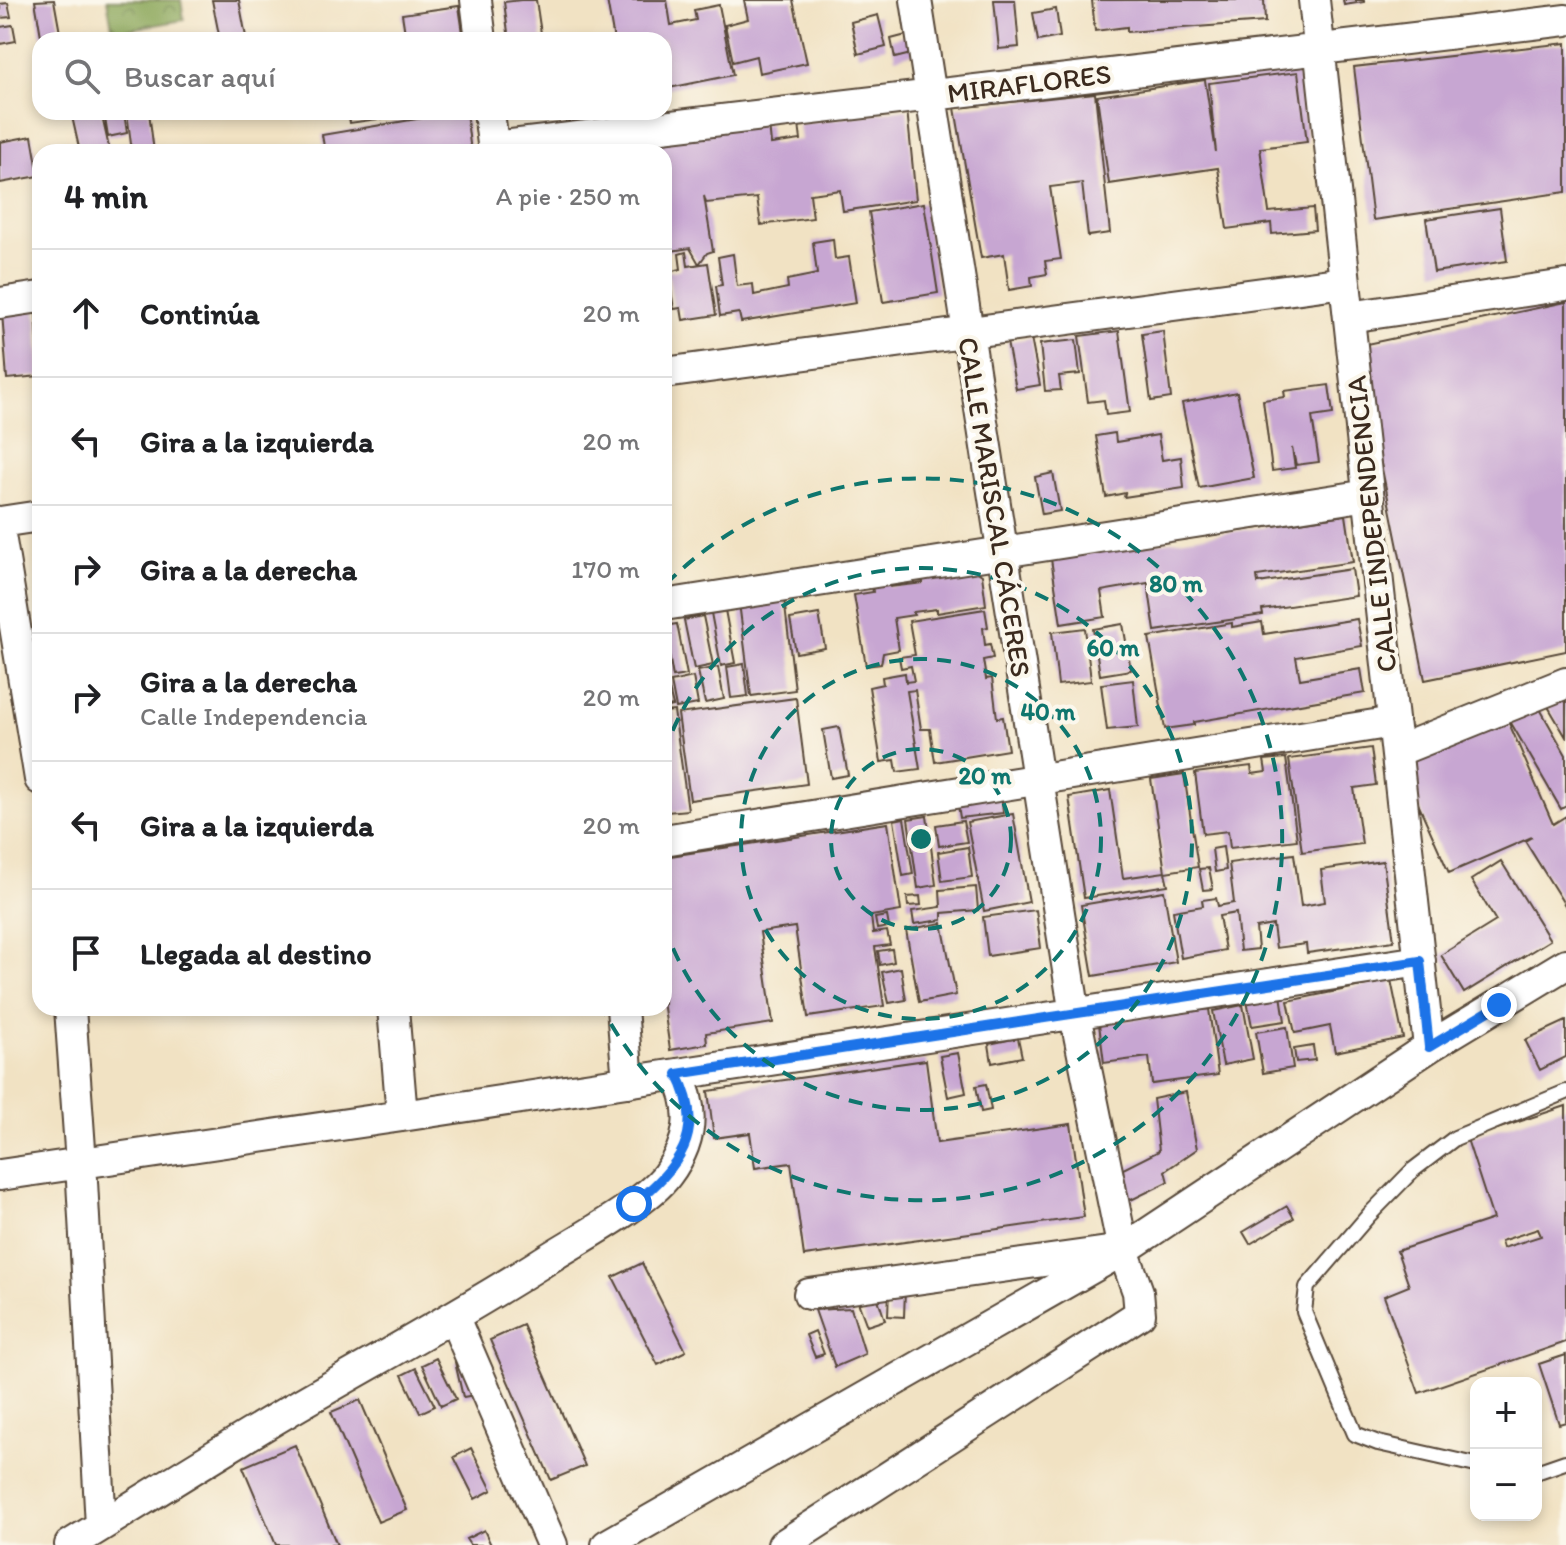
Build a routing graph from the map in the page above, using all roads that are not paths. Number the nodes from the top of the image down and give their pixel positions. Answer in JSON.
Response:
{"nodes":[{"id":1,"x":476,"y":0,"type":"edge"},
{"id":2,"x":916,"y":0,"type":"edge"},
{"id":3,"x":1314,"y":0,"type":"edge"},
{"id":4,"x":1566,"y":20,"type":"edge"},
{"id":5,"x":480,"y":32,"type":"edge"},
{"id":6,"x":1319,"y":49,"type":"junction"},
{"id":7,"x":931,"y":95,"type":"junction"},
{"id":8,"x":490,"y":120,"type":"edge"},
{"id":9,"x":492,"y":144,"type":"edge"},
{"id":10,"x":534,"y":144,"type":"edge"},
{"id":11,"x":1345,"y":282,"type":"junction"},
{"id":12,"x":1566,"y":285,"type":"edge"},
{"id":13,"x":32,"y":298,"type":"edge"},
{"id":14,"x":0,"y":303,"type":"edge"},
{"id":15,"x":1349,"y":317,"type":"junction"},
{"id":16,"x":967,"y":333,"type":"junction"},
{"id":17,"x":672,"y":372,"type":"edge"},
{"id":18,"x":1368,"y":495,"type":"junction"},
{"id":19,"x":32,"y":517,"type":"edge"},
{"id":20,"x":0,"y":522,"type":"edge"},
{"id":21,"x":0,"y":535,"type":"edge"},
{"id":22,"x":1002,"y":552,"type":"junction"},
{"id":23,"x":672,"y":604,"type":"edge"},
{"id":24,"x":1566,"y":683,"type":"edge"},
{"id":25,"x":32,"y":730,"type":"edge"},
{"id":26,"x":1395,"y":736,"type":"junction"},
{"id":27,"x":1038,"y":780,"type":"junction"},
{"id":28,"x":672,"y":839,"type":"edge"},
{"id":29,"x":1420,"y":961,"type":"junction"},
{"id":30,"x":1566,"y":964,"type":"edge"},
{"id":31,"x":1075,"y":1015,"type":"junction"},
{"id":32,"x":71,"y":1016,"type":"edge"},
{"id":33,"x":394,"y":1016,"type":"edge"},
{"id":34,"x":623,"y":1016,"type":"edge"},
{"id":35,"x":1429,"y":1047,"type":"junction"},
{"id":36,"x":677,"y":1074,"type":"junction"},
{"id":37,"x":628,"y":1082,"type":"junction"},
{"id":38,"x":1566,"y":1092,"type":"edge"},
{"id":39,"x":402,"y":1116,"type":"junction"},
{"id":40,"x":81,"y":1163,"type":"junction"},
{"id":41,"x":0,"y":1175,"type":"edge"},
{"id":42,"x":1130,"y":1270,"type":"junction"},
{"id":43,"x":809,"y":1294,"type":"dead end"},
{"id":44,"x":454,"y":1318,"type":"junction"},
{"id":45,"x":1565,"y":1462,"type":"edge"},
{"id":46,"x":1470,"y":1464,"type":"edge"},
{"id":47,"x":1542,"y":1470,"type":"edge"},
{"id":48,"x":101,"y":1526,"type":"junction"},
{"id":49,"x":70,"y":1545,"type":"edge"},
{"id":50,"x":552,"y":1545,"type":"edge"},
{"id":51,"x":607,"y":1545,"type":"edge"},
{"id":52,"x":783,"y":1545,"type":"edge"}],
"edges":[{"from":1,"to":5,"type":"street"},
{"from":2,"to":7,"type":"street","name":"CALLE MARISCAL CÁCERES"},
{"from":3,"to":6,"type":"street","name":"CALLE INDEPENDENCIA"},
{"from":4,"to":6,"type":"street","name":"MIRAFLORES"},
{"from":6,"to":7,"type":"street","name":"MIRAFLORES"},
{"from":6,"to":11,"type":"street","name":"CALLE INDEPENDENCIA"},
{"from":7,"to":10,"type":"street","name":"MIRAFLORES"},
{"from":7,"to":16,"type":"street","name":"CALLE MARISCAL CÁCERES"},
{"from":8,"to":9,"type":"street"},
{"from":11,"to":15,"type":"street","name":"CALLE INDEPENDENCIA"},
{"from":11,"to":16,"type":"street"},
{"from":12,"to":15,"type":"street"},
{"from":13,"to":14,"type":"street"},
{"from":15,"to":18,"type":"street","name":"CALLE INDEPENDENCIA"},
{"from":16,"to":17,"type":"street"},
{"from":16,"to":22,"type":"street","name":"CALLE MARISCAL CÁCERES"},
{"from":18,"to":22,"type":"street"},
{"from":18,"to":26,"type":"street","name":"CALLE INDEPENDENCIA"},
{"from":19,"to":20,"type":"street"},
{"from":21,"to":25,"type":"street"},
{"from":22,"to":23,"type":"street"},
{"from":22,"to":27,"type":"street","name":"CALLE MARISCAL CÁCERES"},
{"from":24,"to":26,"type":"street"},
{"from":26,"to":27,"type":"street"},
{"from":26,"to":29,"type":"street","name":"CALLE INDEPENDENCIA"},
{"from":27,"to":28,"type":"street"},
{"from":27,"to":31,"type":"street","name":"CALLE MARISCAL CÁCERES"},
{"from":29,"to":31,"type":"street"},
{"from":29,"to":35,"type":"street","name":"CALLE INDEPENDENCIA"},
{"from":30,"to":35,"type":"street"},
{"from":31,"to":36,"type":"street"},
{"from":31,"to":42,"type":"street","name":"CALLE MARISCAL CÁCERES"},
{"from":32,"to":40,"type":"street"},
{"from":33,"to":39,"type":"street"},
{"from":34,"to":37,"type":"street"},
{"from":35,"to":42,"type":"street"},
{"from":36,"to":37,"type":"street"},
{"from":36,"to":44,"type":"street"},
{"from":37,"to":39,"type":"street"},
{"from":38,"to":46,"type":"lane"},
{"from":39,"to":40,"type":"street"},
{"from":40,"to":41,"type":"street"},
{"from":40,"to":48,"type":"street"},
{"from":42,"to":43,"type":"street"},
{"from":42,"to":51,"type":"street"},
{"from":42,"to":52,"type":"street"},
{"from":44,"to":48,"type":"street"},
{"from":44,"to":50,"type":"street"},
{"from":45,"to":47,"type":"lane"},
{"from":48,"to":49,"type":"street"}]}
